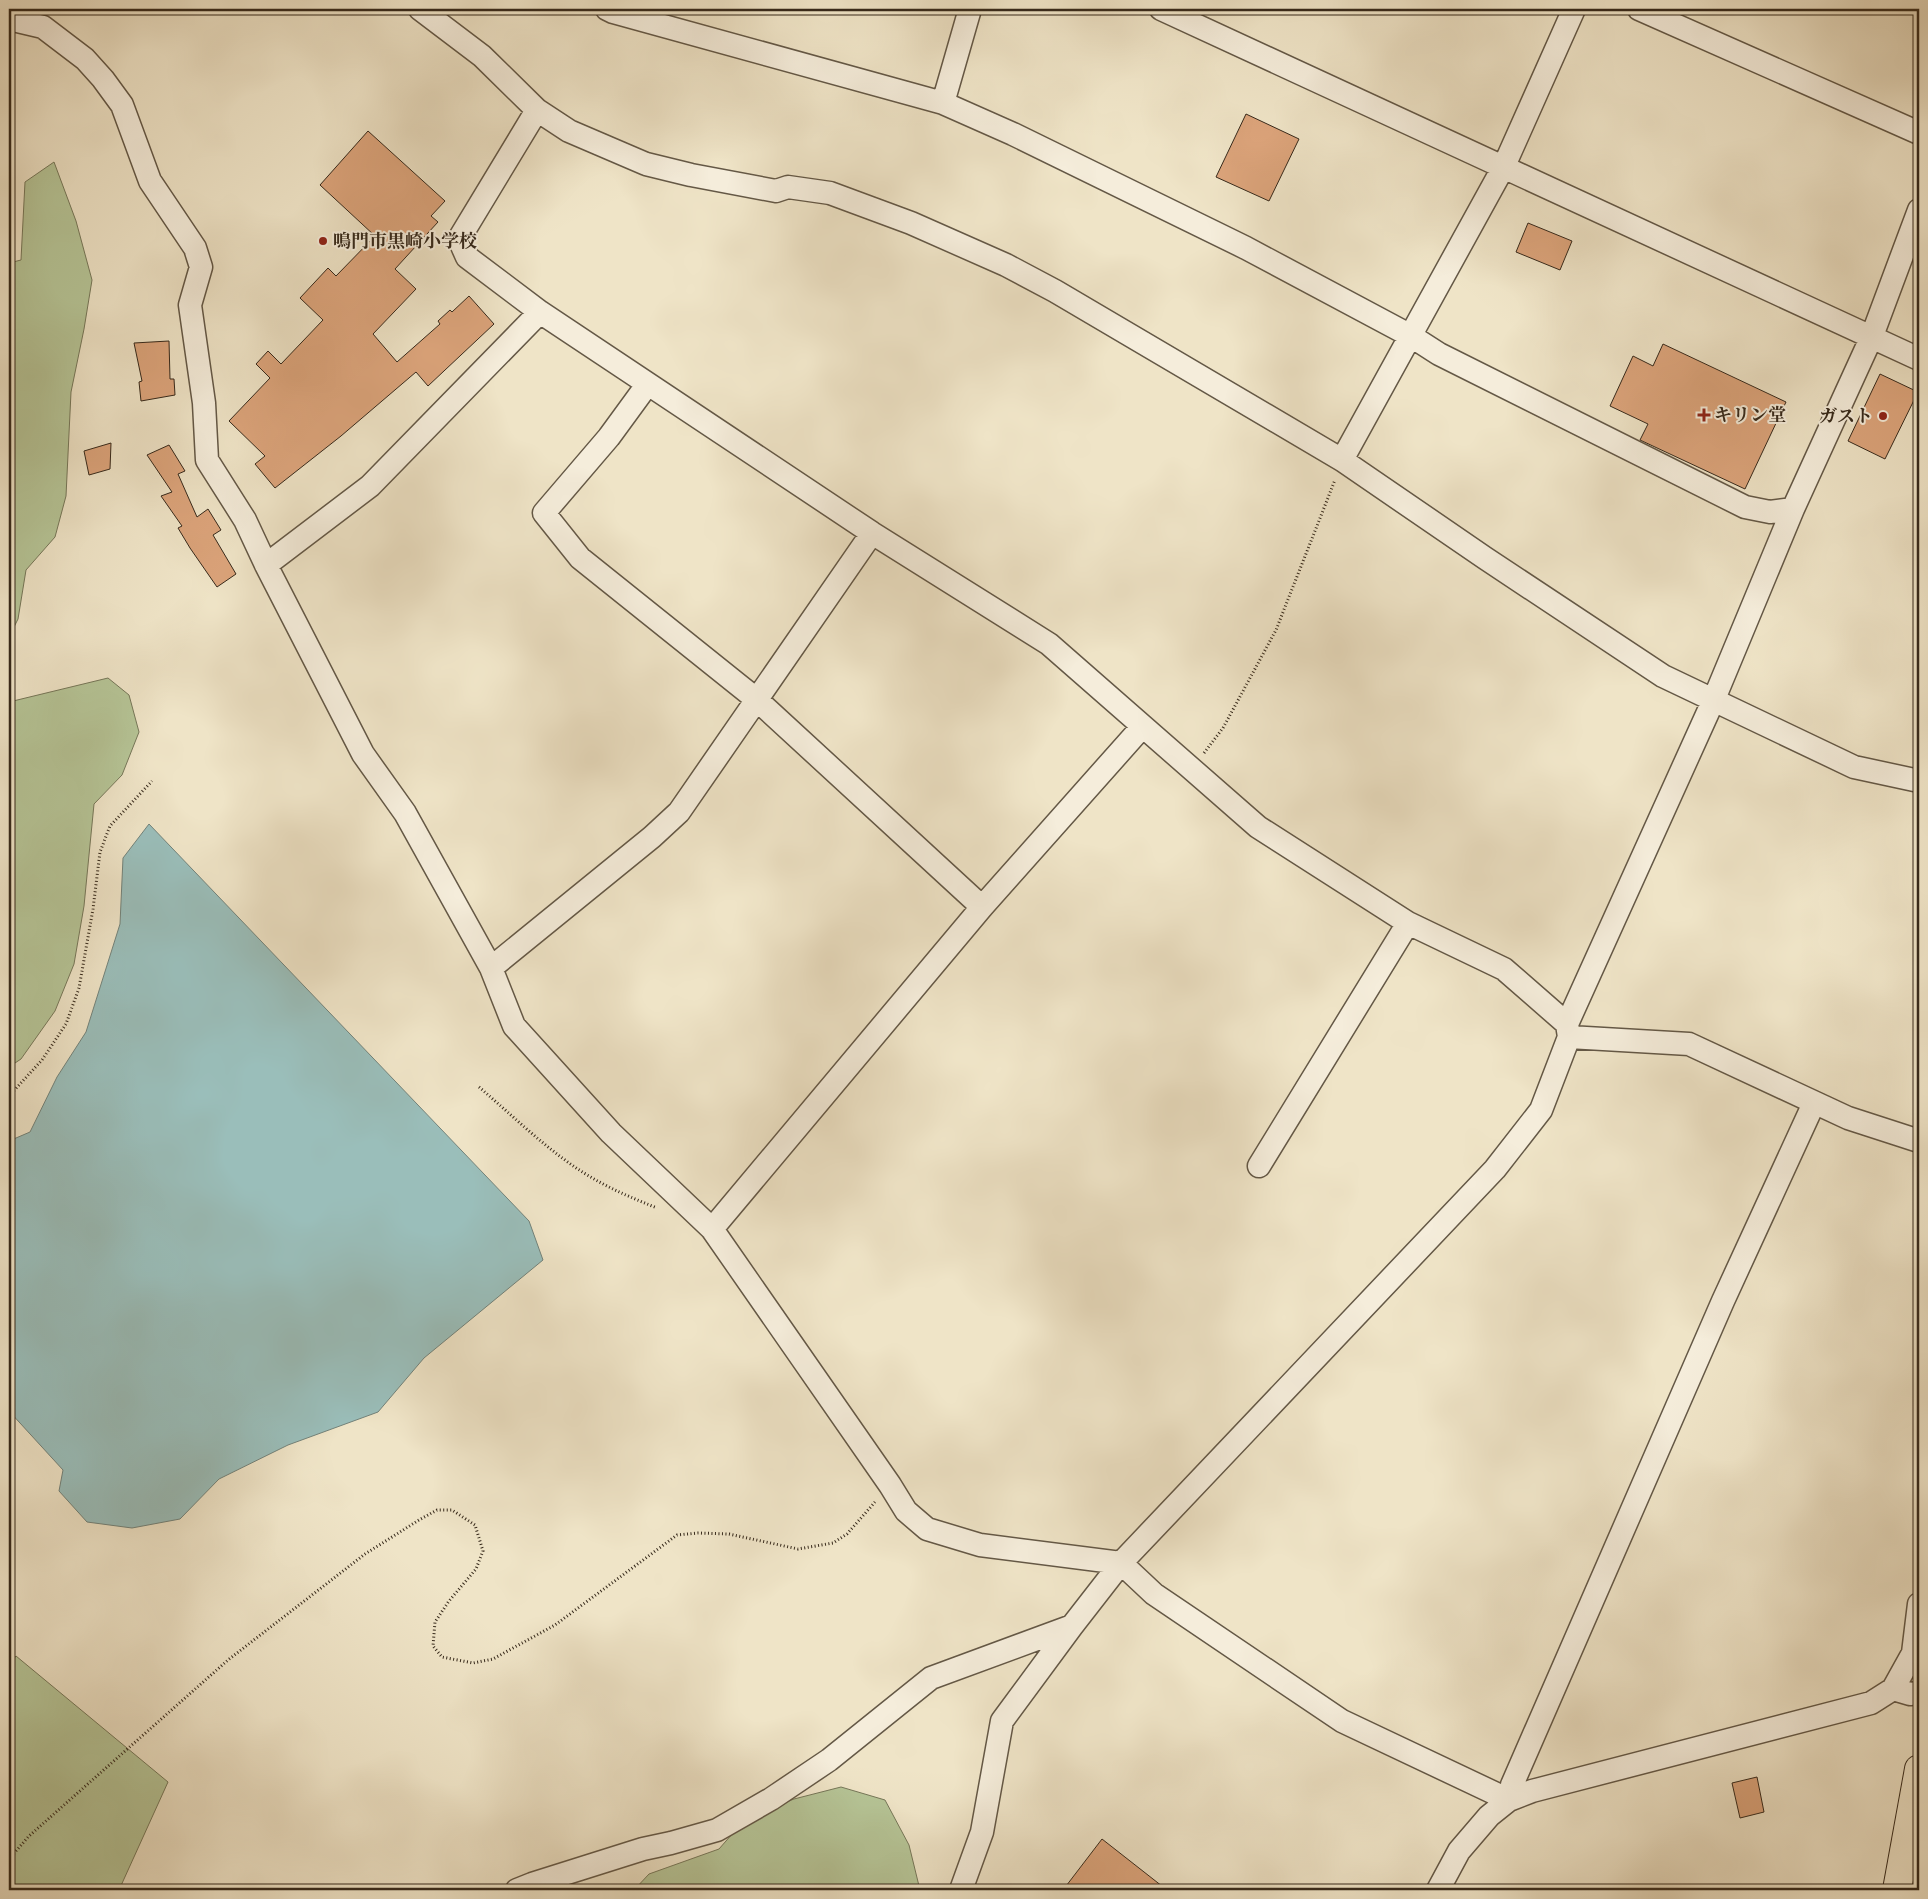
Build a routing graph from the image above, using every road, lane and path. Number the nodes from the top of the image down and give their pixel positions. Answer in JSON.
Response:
{"nodes":[{"id":1,"x":420,"y":9,"type":"edge"},
{"id":2,"x":607,"y":9,"type":"edge"},
{"id":3,"x":970,"y":9,"type":"edge"},
{"id":4,"x":1161,"y":9,"type":"edge"},
{"id":5,"x":1574,"y":9,"type":"edge"},
{"id":6,"x":1639,"y":9,"type":"edge"},
{"id":7,"x":9,"y":18,"type":"edge"},
{"id":8,"x":943,"y":103,"type":"junction"},
{"id":9,"x":537,"y":110,"type":"junction"},
{"id":10,"x":1919,"y":133,"type":"edge"},
{"id":11,"x":1504,"y":166,"type":"junction"},
{"id":12,"x":1919,"y":210,"type":"edge"},
{"id":13,"x":540,"y":312,"type":"junction"},
{"id":14,"x":1411,"y":336,"type":"junction"},
{"id":15,"x":1872,"y":336,"type":"junction"},
{"id":16,"x":1919,"y":359,"type":"edge"},
{"id":17,"x":647,"y":385,"type":"junction"},
{"id":18,"x":1342,"y":460,"type":"junction"},
{"id":19,"x":1793,"y":509,"type":"junction"},
{"id":20,"x":872,"y":533,"type":"junction"},
{"id":21,"x":266,"y":565,"type":"junction"},
{"id":22,"x":756,"y":699,"type":"junction"},
{"id":23,"x":1714,"y":700,"type":"junction"},
{"id":24,"x":1142,"y":727,"type":"junction"},
{"id":25,"x":1192,"y":770,"type":"junction"},
{"id":26,"x":152,"y":781,"type":"dead end"},
{"id":27,"x":1919,"y":781,"type":"edge"},
{"id":28,"x":982,"y":907,"type":"junction"},
{"id":29,"x":1408,"y":923,"type":"junction"},
{"id":30,"x":491,"y":968,"type":"junction"},
{"id":31,"x":1568,"y":1031,"type":"junction"},
{"id":32,"x":479,"y":1087,"type":"dead end"},
{"id":33,"x":9,"y":1096,"type":"edge"},
{"id":34,"x":1814,"y":1103,"type":"junction"},
{"id":35,"x":1919,"y":1141,"type":"edge"},
{"id":36,"x":1259,"y":1166,"type":"dead end"},
{"id":37,"x":660,"y":1209,"type":"dead end"},
{"id":38,"x":712,"y":1229,"type":"junction"},
{"id":39,"x":890,"y":1485,"type":"junction"},
{"id":40,"x":1122,"y":1563,"type":"junction"},
{"id":41,"x":1919,"y":1604,"type":"edge"},
{"id":42,"x":1072,"y":1626,"type":"junction"},
{"id":43,"x":1893,"y":1689,"type":"junction"},
{"id":44,"x":1919,"y":1693,"type":"edge"},
{"id":45,"x":1919,"y":1769,"type":"edge"},
{"id":46,"x":1509,"y":1800,"type":"junction"},
{"id":47,"x":9,"y":1859,"type":"edge"},
{"id":48,"x":517,"y":1890,"type":"edge"},
{"id":49,"x":961,"y":1890,"type":"edge"},
{"id":50,"x":1438,"y":1890,"type":"edge"},
{"id":51,"x":1898,"y":1890,"type":"edge"}],
"edges":[{"from":1,"to":9,"type":"street"},
{"from":2,"to":8,"type":"street"},
{"from":3,"to":8,"type":"street"},
{"from":4,"to":11,"type":"street"},
{"from":5,"to":11,"type":"street"},
{"from":6,"to":10,"type":"street"},
{"from":7,"to":21,"type":"street"},
{"from":8,"to":14,"type":"street"},
{"from":9,"to":13,"type":"street"},
{"from":9,"to":18,"type":"street"},
{"from":11,"to":14,"type":"street"},
{"from":11,"to":15,"type":"street"},
{"from":12,"to":15,"type":"street"},
{"from":13,"to":17,"type":"street"},
{"from":13,"to":21,"type":"street"},
{"from":14,"to":18,"type":"street"},
{"from":14,"to":19,"type":"street"},
{"from":15,"to":16,"type":"street"},
{"from":15,"to":19,"type":"street"},
{"from":17,"to":20,"type":"street"},
{"from":17,"to":22,"type":"street"},
{"from":18,"to":23,"type":"street"},
{"from":18,"to":25,"type":"path"},
{"from":19,"to":23,"type":"street"},
{"from":20,"to":22,"type":"street"},
{"from":20,"to":24,"type":"street"},
{"from":21,"to":30,"type":"street"},
{"from":22,"to":28,"type":"street"},
{"from":22,"to":30,"type":"street"},
{"from":23,"to":27,"type":"street"},
{"from":23,"to":31,"type":"street"},
{"from":24,"to":25,"type":"street"},
{"from":24,"to":28,"type":"street"},
{"from":25,"to":29,"type":"street"},
{"from":26,"to":33,"type":"path"},
{"from":28,"to":38,"type":"street"},
{"from":29,"to":31,"type":"street"},
{"from":29,"to":36,"type":"street"},
{"from":30,"to":38,"type":"street"},
{"from":31,"to":34,"type":"street"},
{"from":31,"to":40,"type":"street"},
{"from":32,"to":37,"type":"path"},
{"from":34,"to":35,"type":"street"},
{"from":34,"to":46,"type":"street"},
{"from":38,"to":39,"type":"street"},
{"from":39,"to":40,"type":"street"},
{"from":39,"to":47,"type":"path"},
{"from":40,"to":42,"type":"street"},
{"from":40,"to":46,"type":"street"},
{"from":41,"to":43,"type":"street"},
{"from":42,"to":48,"type":"street"},
{"from":42,"to":49,"type":"street"},
{"from":43,"to":44,"type":"street"},
{"from":43,"to":46,"type":"street"},
{"from":45,"to":51,"type":"highway"},
{"from":46,"to":50,"type":"street"}]}
